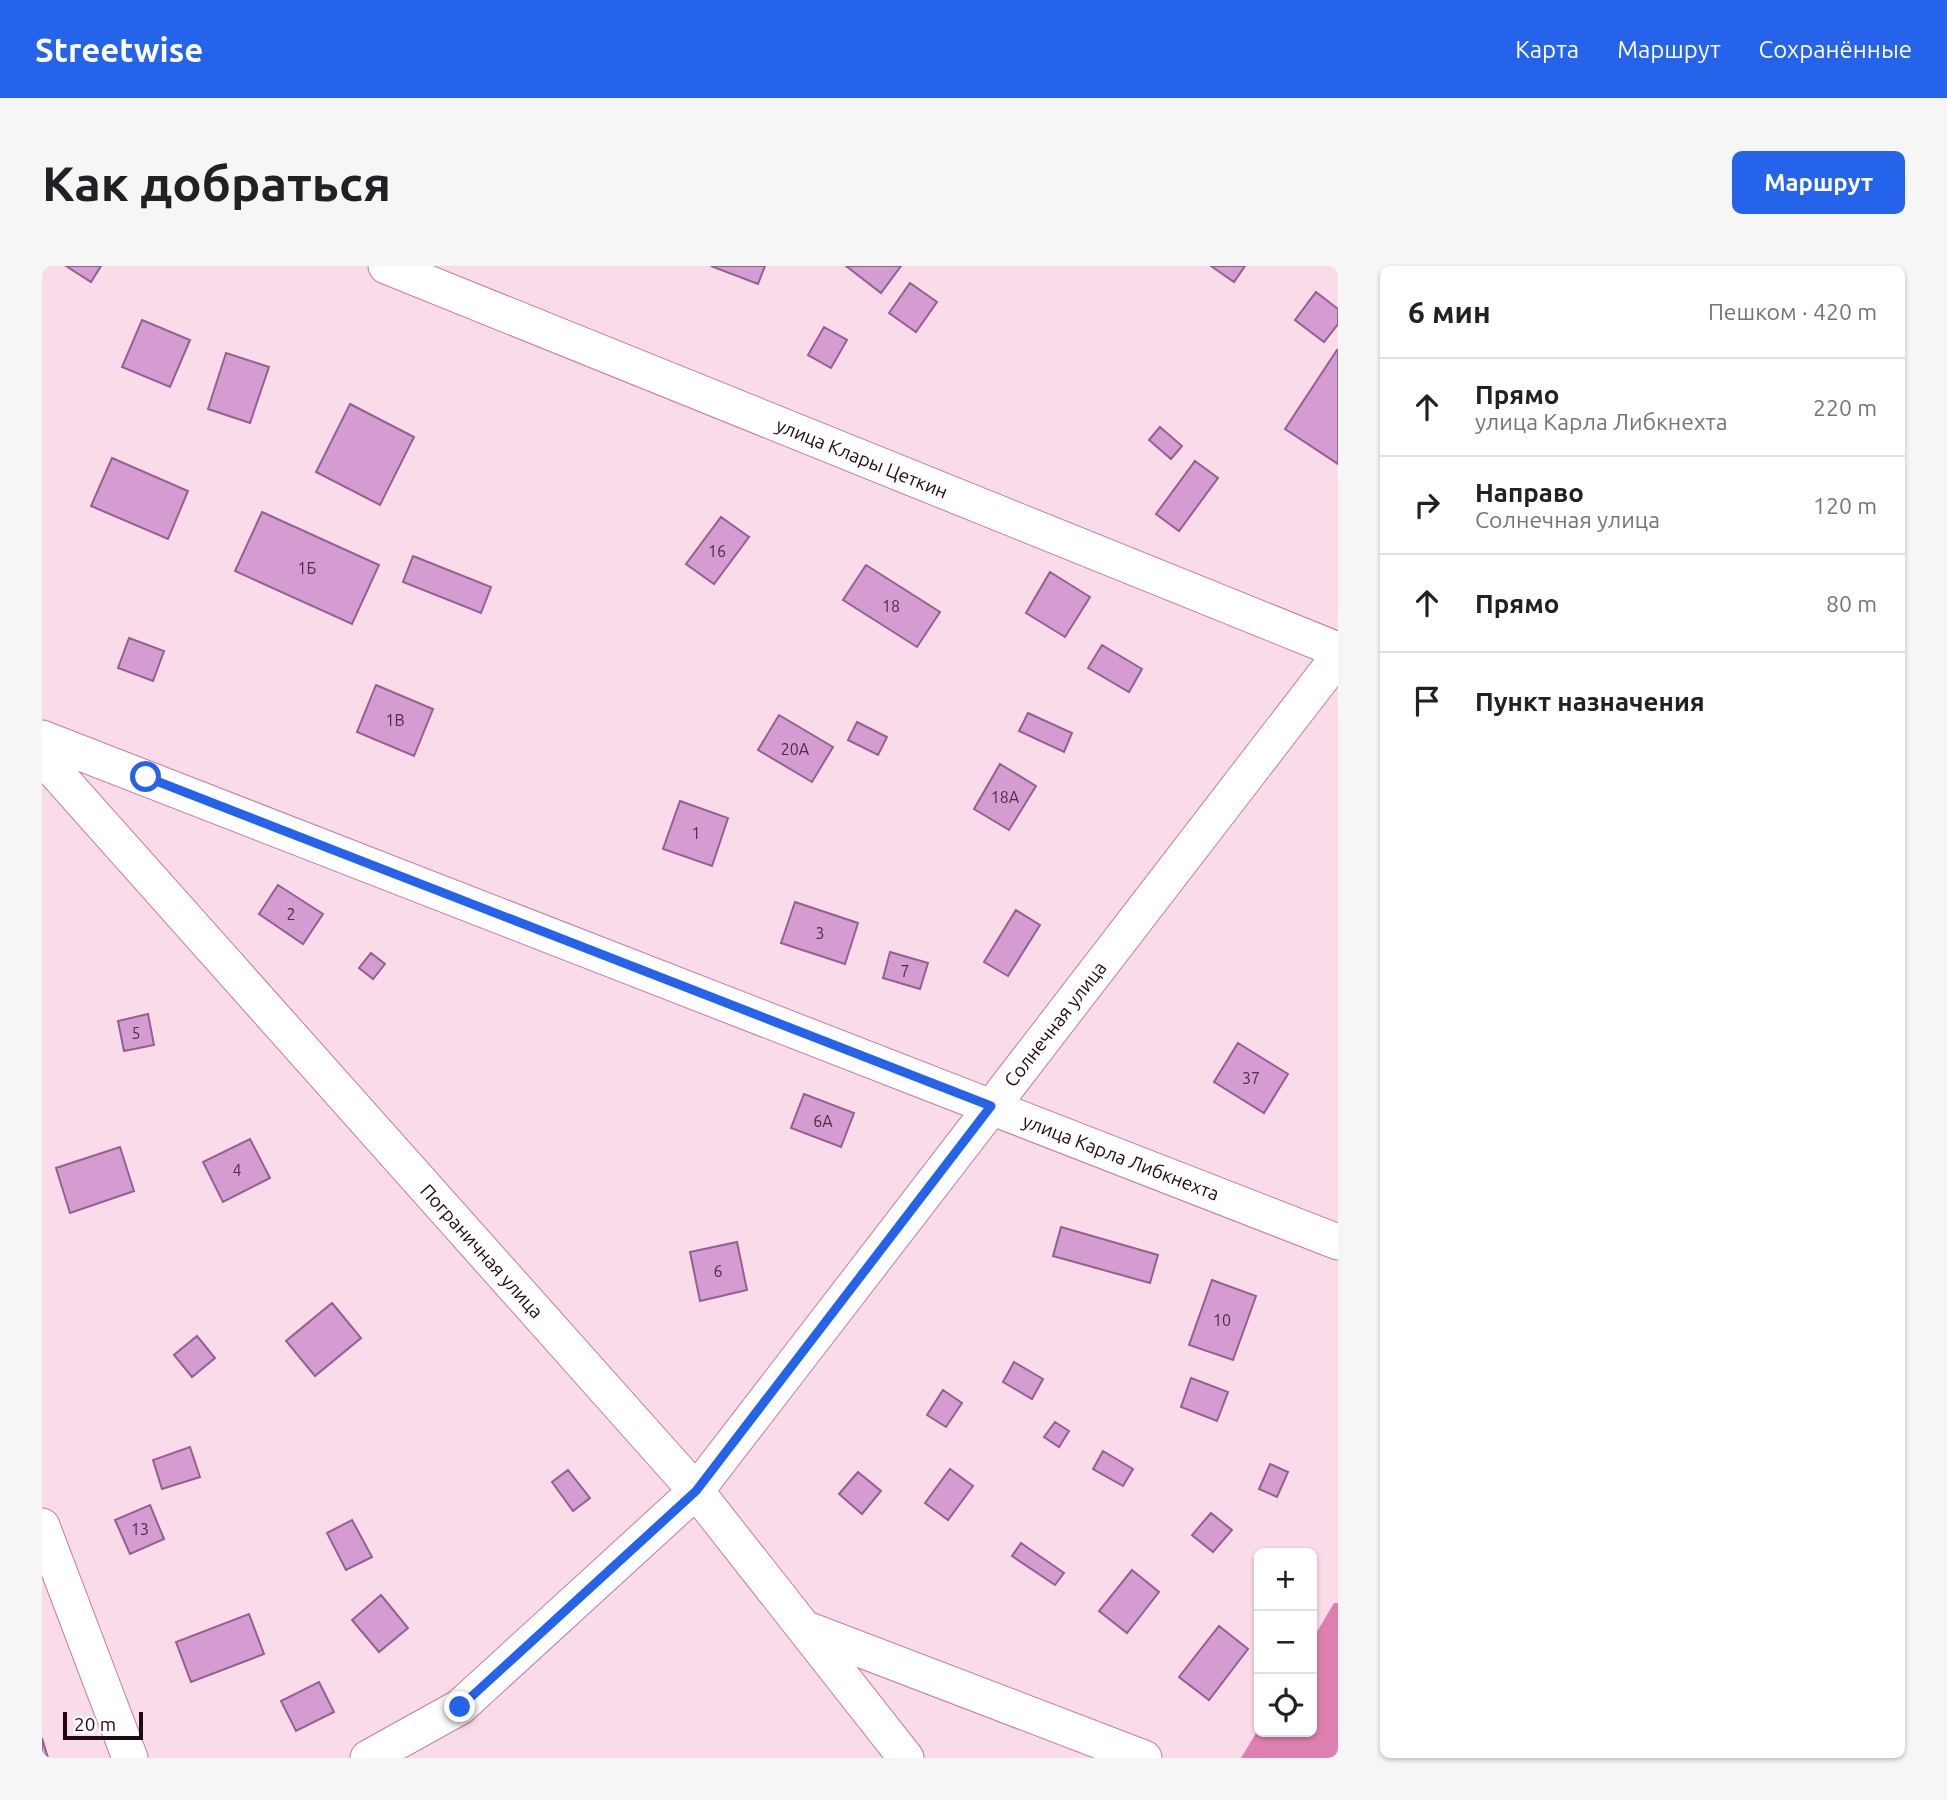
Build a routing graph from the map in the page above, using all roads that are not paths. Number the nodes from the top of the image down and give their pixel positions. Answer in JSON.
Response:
{"nodes":[{"id":1,"x":386,"y":266,"type":"edge"},
{"id":2,"x":1338,"y":650,"type":"edge"},
{"id":3,"x":1338,"y":657,"type":"edge"},
{"id":4,"x":42,"y":738,"type":"edge"},
{"id":5,"x":42,"y":757,"type":"edge"},
{"id":6,"x":991,"y":1106,"type":"junction"},
{"id":7,"x":1338,"y":1242,"type":"edge"},
{"id":8,"x":696,"y":1491,"type":"junction"},
{"id":9,"x":42,"y":1526,"type":"edge"},
{"id":10,"x":804,"y":1628,"type":"junction"},
{"id":11,"x":130,"y":1758,"type":"edge"},
{"id":12,"x":368,"y":1758,"type":"edge"},
{"id":13,"x":905,"y":1758,"type":"edge"},
{"id":14,"x":1143,"y":1758,"type":"edge"}],
"edges":[{"from":1,"to":2,"type":"street","name":"улица Клары Цеткин"},
{"from":3,"to":6,"type":"street","name":"Солнечная улица"},
{"from":4,"to":6,"type":"street","name":"улица Карла Либкнехта"},
{"from":5,"to":8,"type":"street","name":"Пограничная улица"},
{"from":6,"to":7,"type":"street","name":"улица Карла Либкнехта"},
{"from":6,"to":8,"type":"street","name":"Солнечная улица"},
{"from":8,"to":10,"type":"street","name":"Пограничная улица"},
{"from":8,"to":12,"type":"street","name":"Солнечная улица"},
{"from":9,"to":11,"type":"street"},
{"from":10,"to":13,"type":"street","name":"Пограничная улица"},
{"from":10,"to":14,"type":"street"}]}
